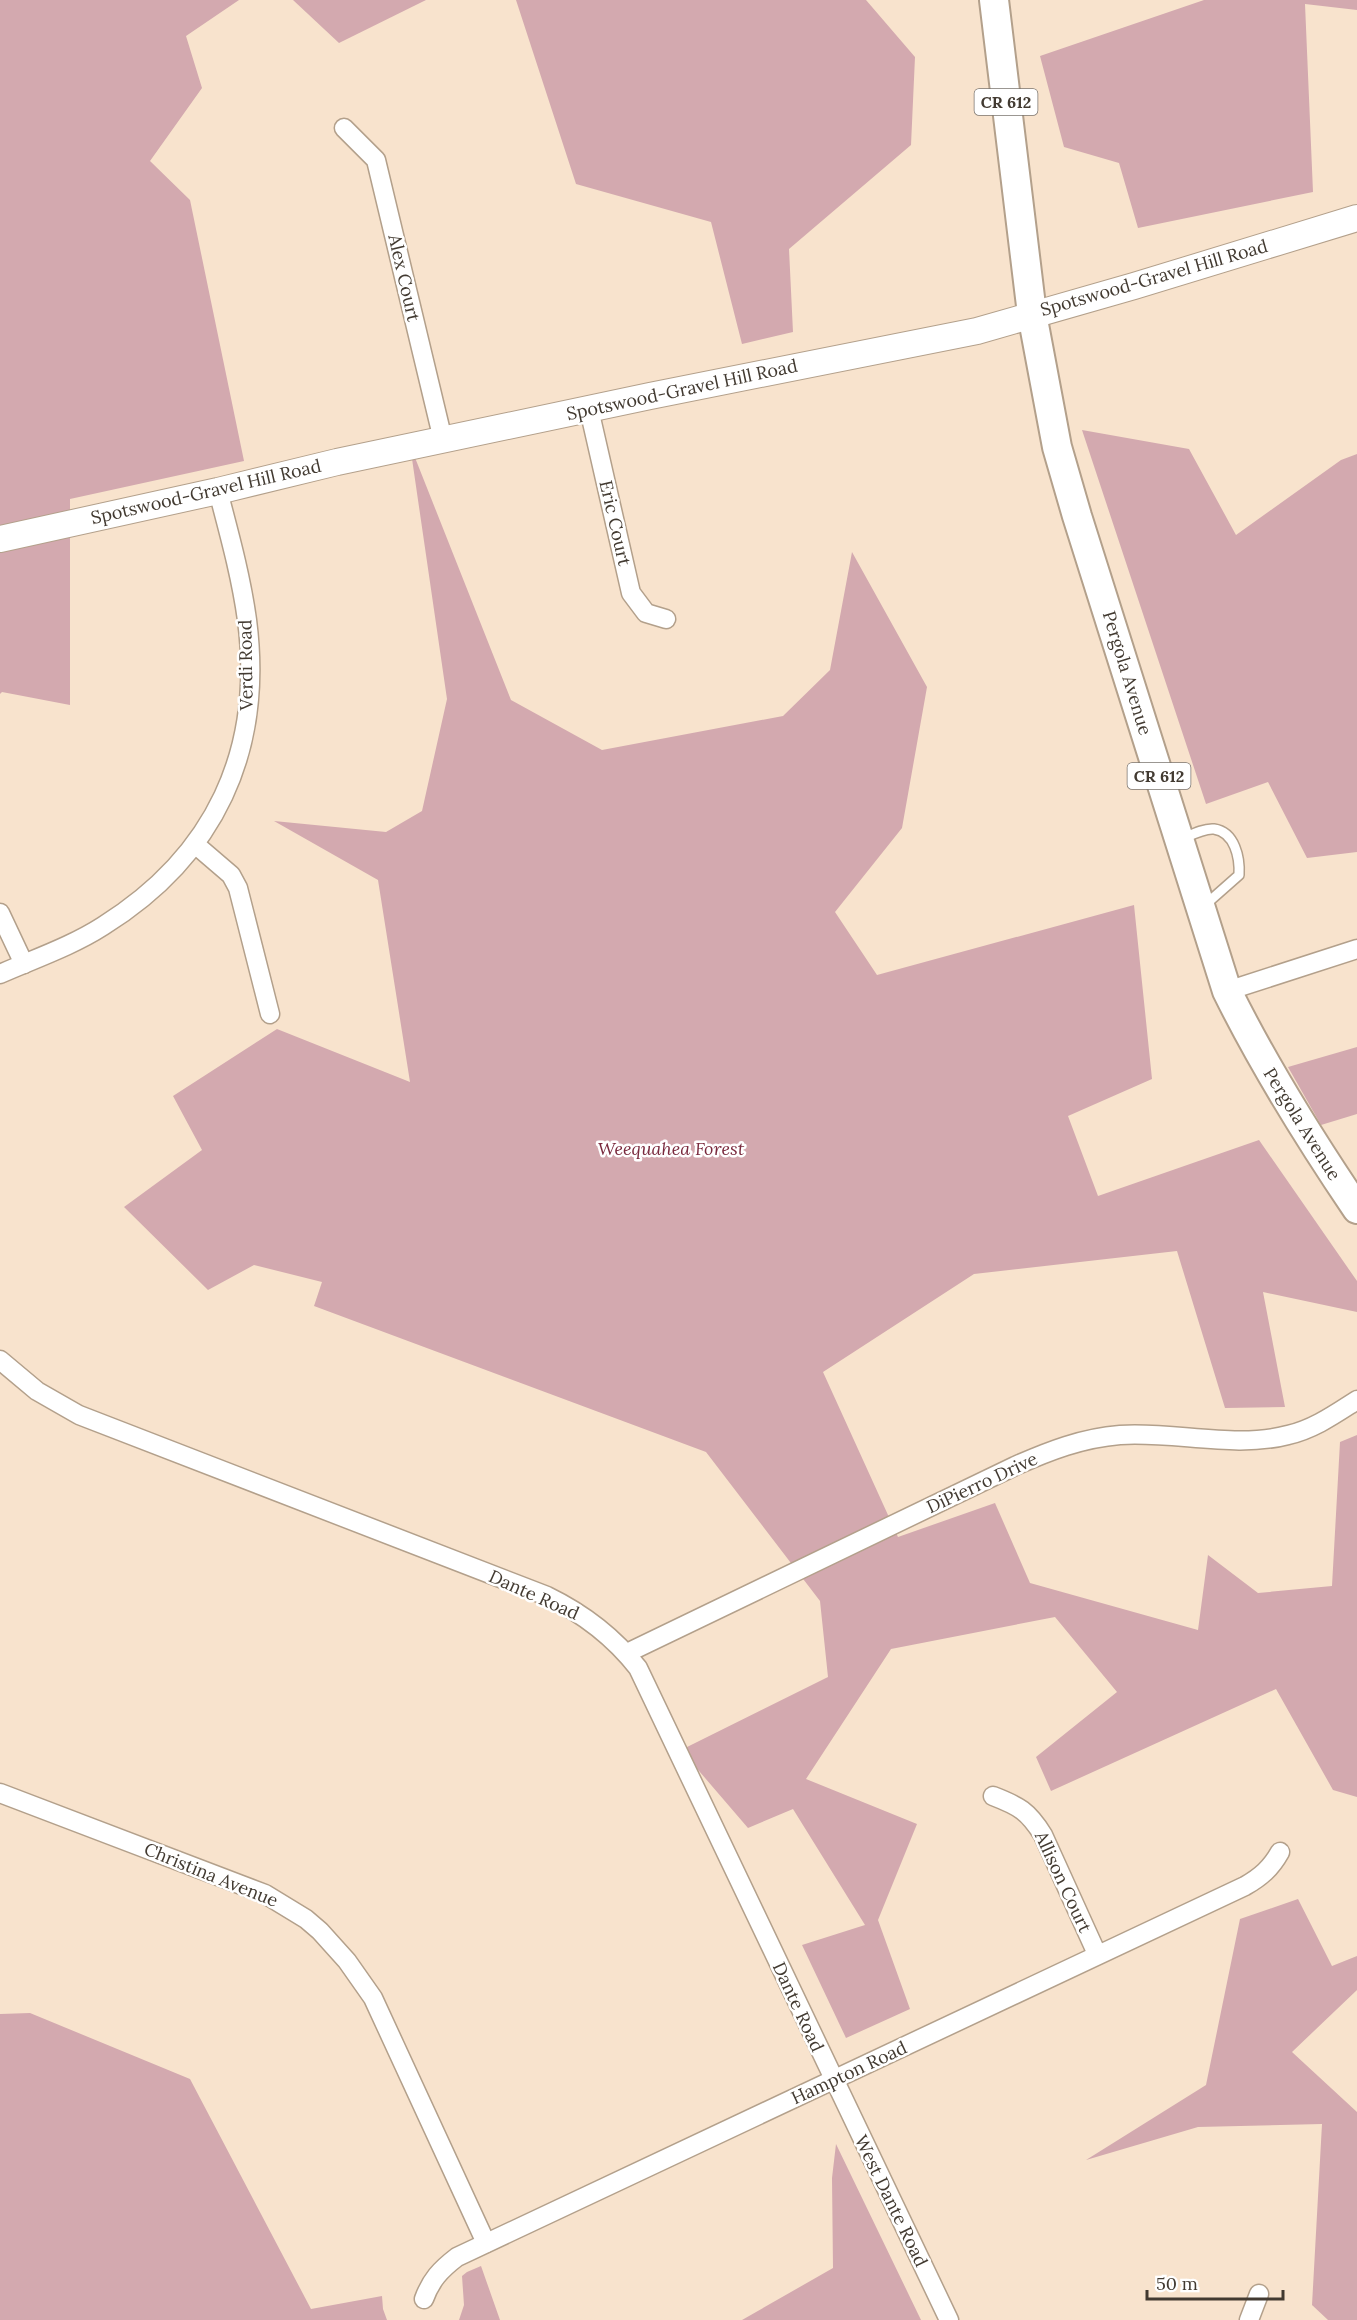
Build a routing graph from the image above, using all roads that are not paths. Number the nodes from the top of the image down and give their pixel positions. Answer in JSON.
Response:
{"nodes":[{"id":1,"x":994,"y":0,"type":"edge"},
{"id":2,"x":344,"y":128,"type":"dead end"},
{"id":3,"x":1357,"y":218,"type":"edge"},
{"id":4,"x":1032,"y":314,"type":"junction"},
{"id":5,"x":589,"y":409,"type":"junction"},
{"id":6,"x":443,"y":440,"type":"junction"},
{"id":7,"x":218,"y":491,"type":"junction"},
{"id":8,"x":0,"y":539,"type":"edge"},
{"id":9,"x":666,"y":619,"type":"dead end"},
{"id":10,"x":1179,"y":841,"type":"junction"},
{"id":11,"x":196,"y":845,"type":"junction"},
{"id":12,"x":1201,"y":908,"type":"junction"},
{"id":13,"x":0,"y":913,"type":"edge"},
{"id":14,"x":1357,"y":949,"type":"edge"},
{"id":15,"x":24,"y":964,"type":"junction"},
{"id":16,"x":0,"y":974,"type":"edge"},
{"id":17,"x":1227,"y":991,"type":"junction"},
{"id":18,"x":270,"y":1014,"type":"dead end"},
{"id":19,"x":1357,"y":1209,"type":"edge"},
{"id":20,"x":0,"y":1360,"type":"edge"},
{"id":21,"x":1357,"y":1400,"type":"edge"},
{"id":22,"x":627,"y":1653,"type":"junction"},
{"id":23,"x":0,"y":1793,"type":"edge"},
{"id":24,"x":993,"y":1796,"type":"dead end"},
{"id":25,"x":1280,"y":1852,"type":"dead end"},
{"id":26,"x":1096,"y":1954,"type":"junction"},
{"id":27,"x":834,"y":2081,"type":"junction"},
{"id":28,"x":486,"y":2243,"type":"junction"},
{"id":29,"x":1259,"y":2294,"type":"dead end"},
{"id":30,"x":424,"y":2299,"type":"dead end"},
{"id":31,"x":949,"y":2320,"type":"edge"},
{"id":32,"x":1249,"y":2320,"type":"edge"}],
"edges":[{"from":1,"to":4,"type":"main road","number":"CR 612"},
{"from":2,"to":6,"type":"street","name":"Alex Court"},
{"from":3,"to":4,"type":"street","name":"Spotswood-Gravel Hill Road"},
{"from":4,"to":5,"type":"street","name":"Spotswood-Gravel Hill Road"},
{"from":4,"to":10,"type":"main road","name":"Pergola Avenue","number":"CR 612"},
{"from":5,"to":6,"type":"street","name":"Spotswood-Gravel Hill Road"},
{"from":5,"to":9,"type":"street","name":"Eric Court"},
{"from":6,"to":7,"type":"street","name":"Spotswood-Gravel Hill Road"},
{"from":7,"to":8,"type":"street","name":"Spotswood-Gravel Hill Road"},
{"from":7,"to":11,"type":"street","name":"Verdi Road"},
{"from":10,"to":12,"type":"main road","name":"Pergola Avenue","number":"CR 612"},
{"from":10,"to":12,"type":"lane"},
{"from":11,"to":15,"type":"street","name":"Verdi Road"},
{"from":11,"to":18,"type":"street"},
{"from":12,"to":17,"type":"main road","name":"Pergola Avenue","number":"CR 612"},
{"from":13,"to":15,"type":"street"},
{"from":14,"to":17,"type":"street"},
{"from":15,"to":16,"type":"street","name":"Verdi Road"},
{"from":17,"to":19,"type":"main road","name":"Pergola Avenue","number":"CR 612"},
{"from":20,"to":22,"type":"street","name":"Dante Road"},
{"from":21,"to":22,"type":"street","name":"DiPierro Drive"},
{"from":22,"to":27,"type":"street","name":"Dante Road"},
{"from":23,"to":28,"type":"street","name":"Christina Avenue"},
{"from":24,"to":26,"type":"street","name":"Allison Court"},
{"from":25,"to":26,"type":"street","name":"Hampton Road"},
{"from":26,"to":27,"type":"street","name":"Hampton Road"},
{"from":27,"to":28,"type":"street","name":"Hampton Road"},
{"from":27,"to":31,"type":"street","name":"West Dante Road"},
{"from":28,"to":30,"type":"street","name":"Hampton Road"},
{"from":29,"to":32,"type":"street"}]}
